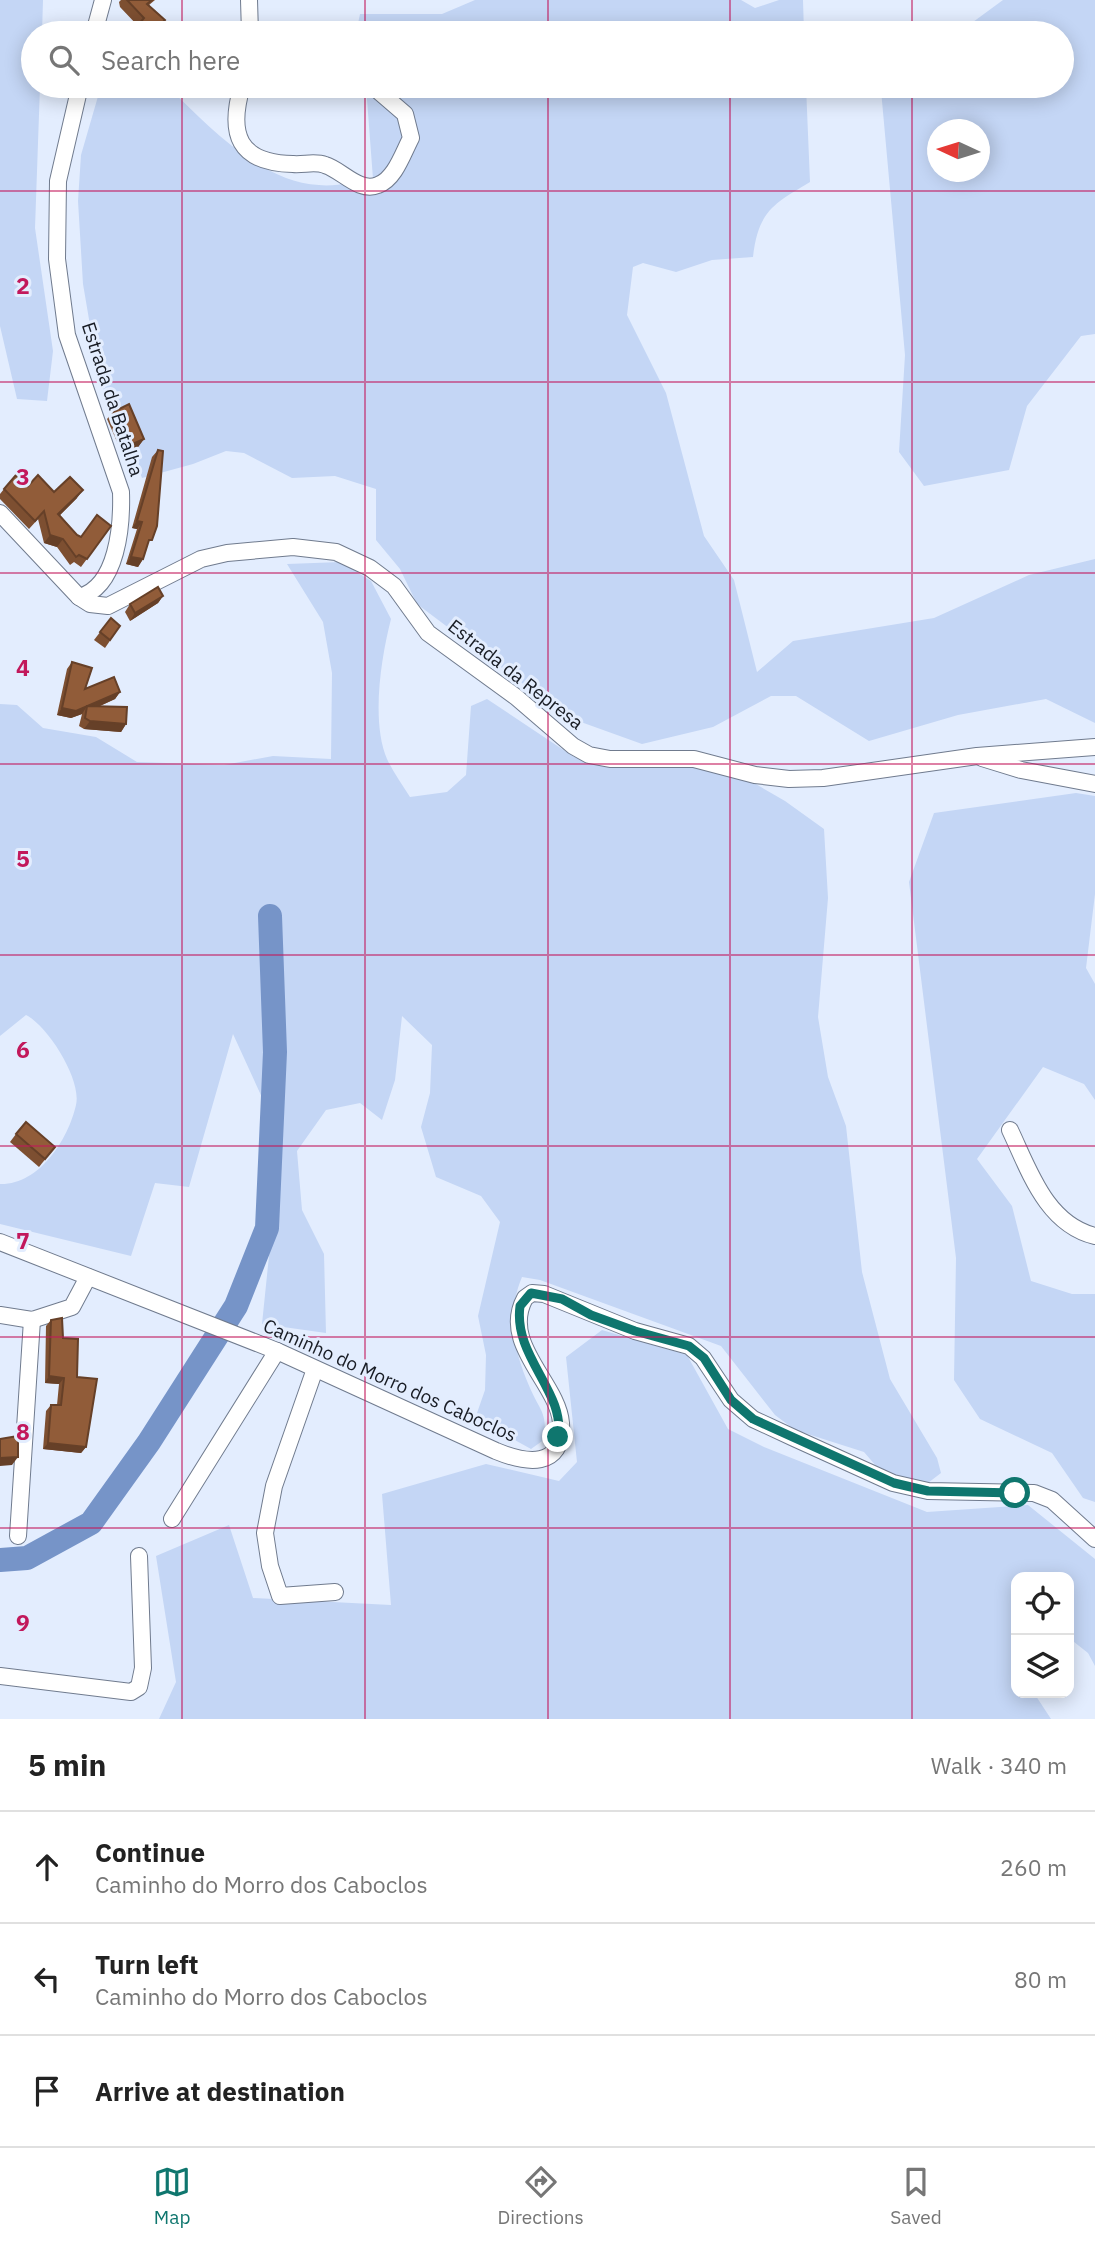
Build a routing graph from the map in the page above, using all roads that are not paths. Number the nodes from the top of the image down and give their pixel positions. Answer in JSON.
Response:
{"nodes":[{"id":1,"x":103,"y":0,"type":"edge"},
{"id":2,"x":250,"y":0,"type":"edge"},
{"id":3,"x":97,"y":21,"type":"edge"},
{"id":4,"x":250,"y":21,"type":"edge"},
{"id":5,"x":77,"y":98,"type":"edge"},
{"id":6,"x":240,"y":98,"type":"edge"},
{"id":7,"x":386,"y":98,"type":"edge"},
{"id":8,"x":0,"y":513,"type":"edge"},
{"id":9,"x":79,"y":597,"type":"junction"},
{"id":10,"x":1095,"y":747,"type":"edge"},
{"id":11,"x":977,"y":756,"type":"junction"},
{"id":12,"x":1095,"y":784,"type":"edge"},
{"id":13,"x":1010,"y":1130,"type":"dead end"},
{"id":14,"x":1095,"y":1236,"type":"edge"},
{"id":15,"x":0,"y":1242,"type":"edge"},
{"id":16,"x":88,"y":1277,"type":"junction"},
{"id":17,"x":0,"y":1315,"type":"edge"},
{"id":18,"x":32,"y":1320,"type":"junction"},
{"id":19,"x":272,"y":1350,"type":"junction"},
{"id":20,"x":316,"y":1369,"type":"junction"},
{"id":21,"x":172,"y":1519,"type":"dead end"},
{"id":22,"x":18,"y":1536,"type":"dead end"},
{"id":23,"x":1095,"y":1539,"type":"edge"},
{"id":24,"x":139,"y":1556,"type":"dead end"},
{"id":25,"x":335,"y":1592,"type":"dead end"},
{"id":26,"x":0,"y":1676,"type":"edge"}],
"edges":[{"from":1,"to":3,"type":"street"},
{"from":2,"to":4,"type":"street"},
{"from":5,"to":9,"type":"street","name":"Estrada da Batalha"},
{"from":6,"to":7,"type":"street"},
{"from":8,"to":9,"type":"street"},
{"from":9,"to":11,"type":"street","name":"Estrada da Represa"},
{"from":10,"to":11,"type":"street","name":"Estrada da Represa"},
{"from":11,"to":12,"type":"street"},
{"from":13,"to":14,"type":"street"},
{"from":15,"to":16,"type":"street","name":"Caminho do Morro dos Caboclos"},
{"from":16,"to":18,"type":"street"},
{"from":16,"to":19,"type":"street","name":"Caminho do Morro dos Caboclos"},
{"from":17,"to":18,"type":"street"},
{"from":18,"to":22,"type":"street"},
{"from":19,"to":20,"type":"street","name":"Caminho do Morro dos Caboclos"},
{"from":19,"to":21,"type":"street"},
{"from":20,"to":23,"type":"street","name":"Caminho do Morro dos Caboclos"},
{"from":20,"to":25,"type":"street"},
{"from":24,"to":26,"type":"street"}]}
